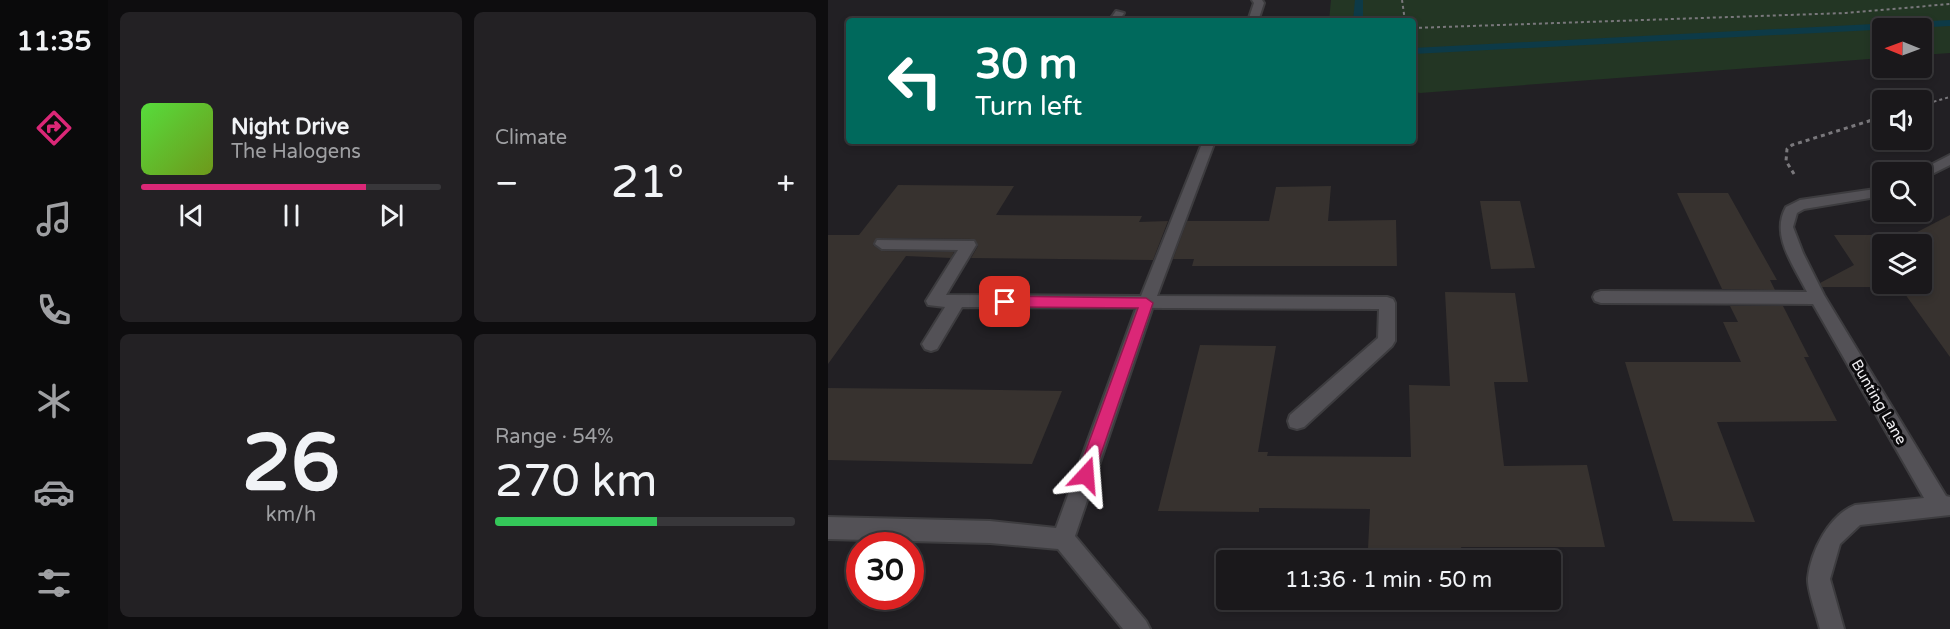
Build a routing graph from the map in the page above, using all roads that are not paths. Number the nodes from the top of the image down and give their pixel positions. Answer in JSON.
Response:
{"nodes":[{"id":1,"x":1257,"y":0,"type":"edge"},
{"id":2,"x":1254,"y":18,"type":"edge"},
{"id":3,"x":1208,"y":144,"type":"edge"},
{"id":4,"x":1950,"y":159,"type":"edge"},
{"id":5,"x":1932,"y":169,"type":"edge"},
{"id":6,"x":1872,"y":194,"type":"edge"},
{"id":7,"x":882,"y":244,"type":"dead end"},
{"id":8,"x":1601,"y":297,"type":"dead end"},
{"id":9,"x":1818,"y":298,"type":"junction"},
{"id":10,"x":957,"y":301,"type":"junction"},
{"id":11,"x":1146,"y":303,"type":"junction"},
{"id":12,"x":931,"y":344,"type":"dead end"},
{"id":13,"x":1297,"y":421,"type":"dead end"},
{"id":14,"x":1945,"y":506,"type":"edge"},
{"id":15,"x":828,"y":528,"type":"edge"},
{"id":16,"x":1063,"y":539,"type":"junction"},
{"id":17,"x":1138,"y":629,"type":"edge"},
{"id":18,"x":1832,"y":629,"type":"edge"}],
"edges":[{"from":1,"to":2,"type":"street"},
{"from":3,"to":11,"type":"street"},
{"from":4,"to":5,"type":"street"},
{"from":6,"to":9,"type":"street","name":"Bunting Lane"},
{"from":7,"to":10,"type":"street"},
{"from":8,"to":9,"type":"street"},
{"from":9,"to":14,"type":"street","name":"Bunting Lane"},
{"from":10,"to":11,"type":"street"},
{"from":10,"to":12,"type":"street"},
{"from":11,"to":13,"type":"street"},
{"from":11,"to":16,"type":"street"},
{"from":14,"to":18,"type":"street"},
{"from":15,"to":16,"type":"street"},
{"from":16,"to":17,"type":"street"}]}
